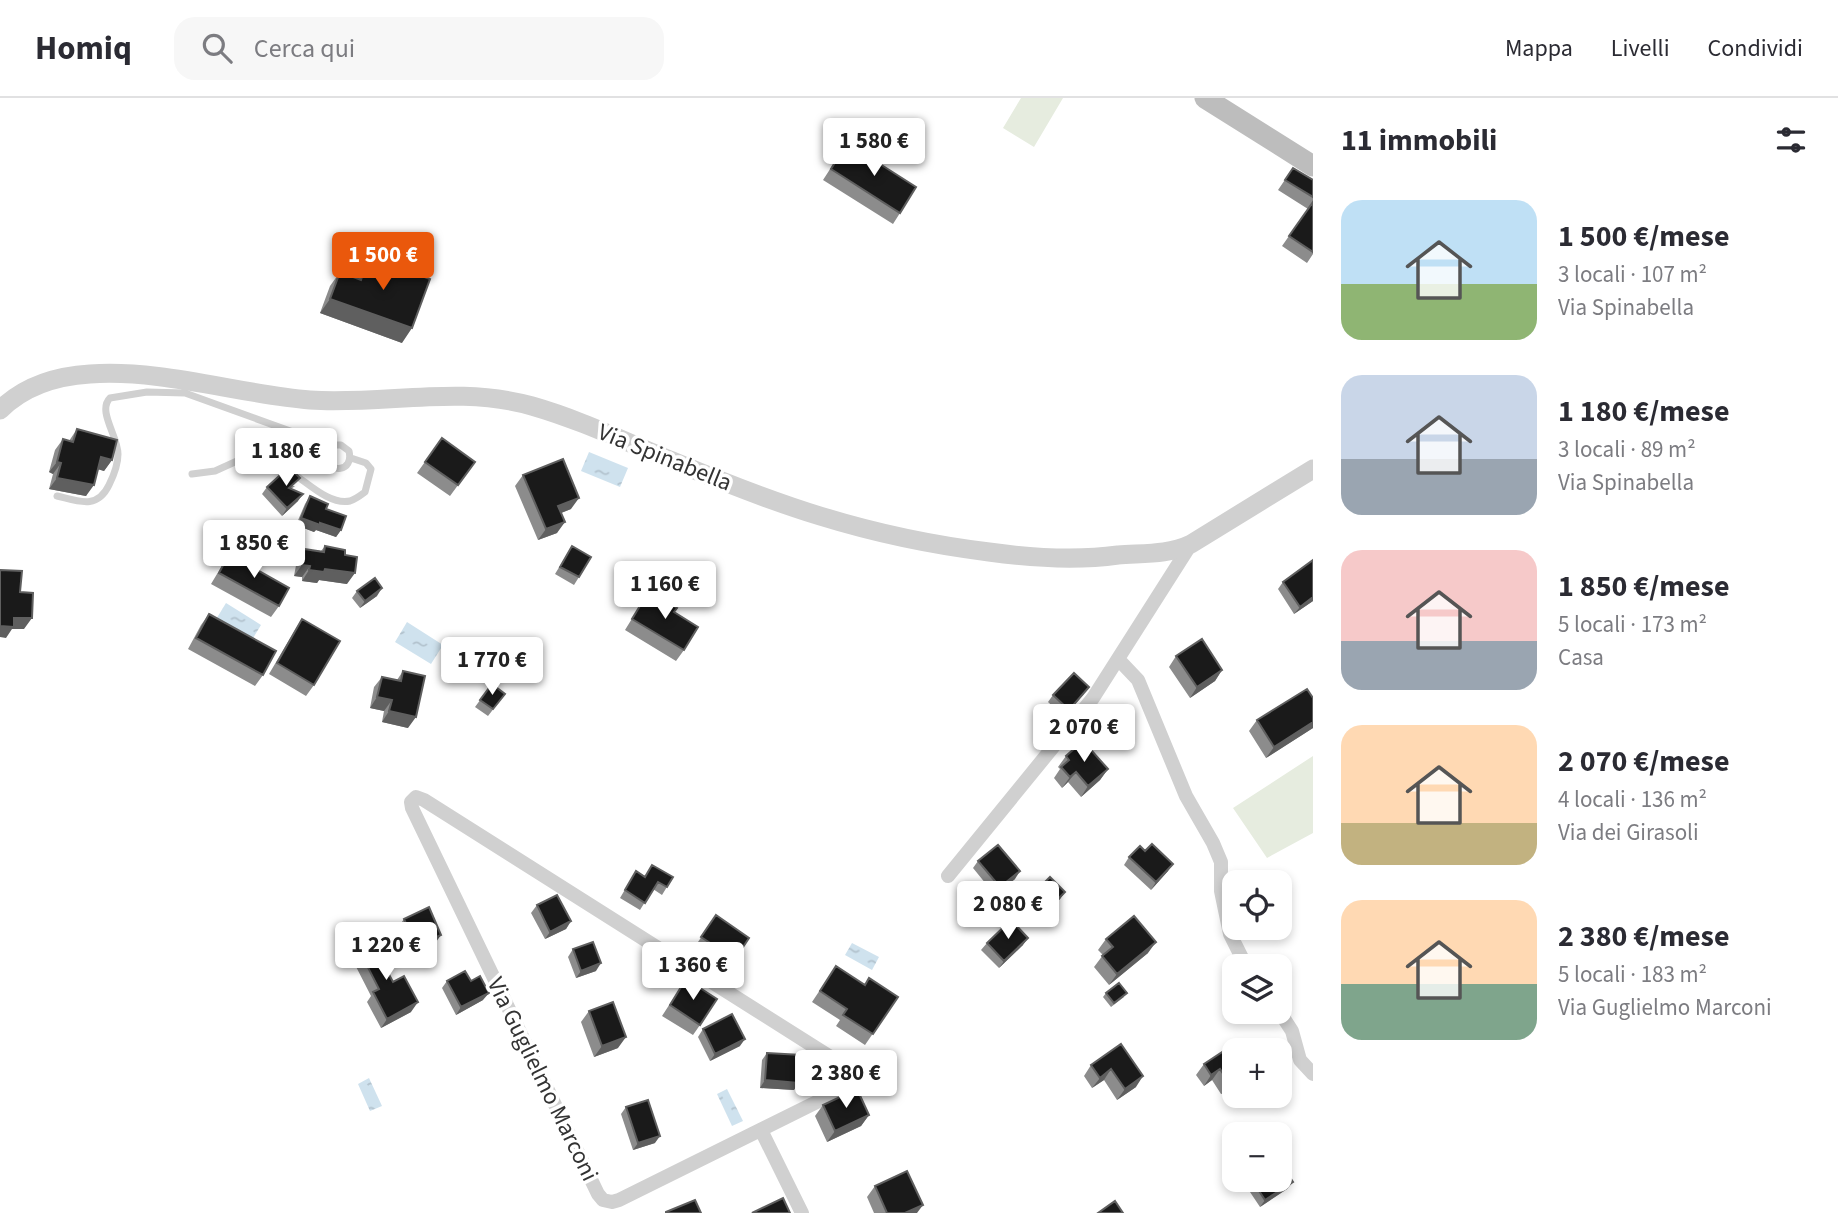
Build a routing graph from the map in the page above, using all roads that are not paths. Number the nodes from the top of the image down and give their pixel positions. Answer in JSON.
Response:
{"nodes":[{"id":1,"x":1205,"y":98,"type":"edge"},
{"id":2,"x":1313,"y":166,"type":"edge"},
{"id":3,"x":185,"y":387,"type":"junction"},
{"id":4,"x":0,"y":410,"type":"edge"},
{"id":5,"x":330,"y":445,"type":"junction"},
{"id":6,"x":351,"y":458,"type":"junction"},
{"id":7,"x":325,"y":463,"type":"junction"},
{"id":8,"x":1313,"y":469,"type":"edge"},
{"id":9,"x":192,"y":474,"type":"dead end"},
{"id":10,"x":298,"y":477,"type":"edge"},
{"id":11,"x":57,"y":496,"type":"dead end"},
{"id":12,"x":1191,"y":544,"type":"junction"},
{"id":13,"x":1119,"y":660,"type":"junction"},
{"id":14,"x":947,"y":876,"type":"dead end"},
{"id":15,"x":1240,"y":954,"type":"edge"},
{"id":16,"x":1288,"y":1024,"type":"edge"},
{"id":17,"x":1313,"y":1074,"type":"edge"},
{"id":18,"x":761,"y":1130,"type":"junction"},
{"id":19,"x":802,"y":1213,"type":"edge"}],
"edges":[{"from":1,"to":2,"type":"main road"},
{"from":3,"to":4,"type":"street","name":"Via Spinabella"},
{"from":3,"to":5,"type":"lane"},
{"from":3,"to":11,"type":"lane"},
{"from":3,"to":12,"type":"street","name":"Via Spinabella"},
{"from":5,"to":6,"type":"lane"},
{"from":5,"to":7,"type":"lane"},
{"from":6,"to":7,"type":"lane"},
{"from":6,"to":10,"type":"lane"},
{"from":7,"to":9,"type":"lane"},
{"from":8,"to":12,"type":"street","name":"Via Spinabella"},
{"from":12,"to":13,"type":"street"},
{"from":13,"to":14,"type":"street"},
{"from":13,"to":15,"type":"street"},
{"from":16,"to":17,"type":"street"},
{"from":18,"to":18,"type":"street","name":"Via Guglielmo Marconi"},
{"from":18,"to":19,"type":"street"}]}
